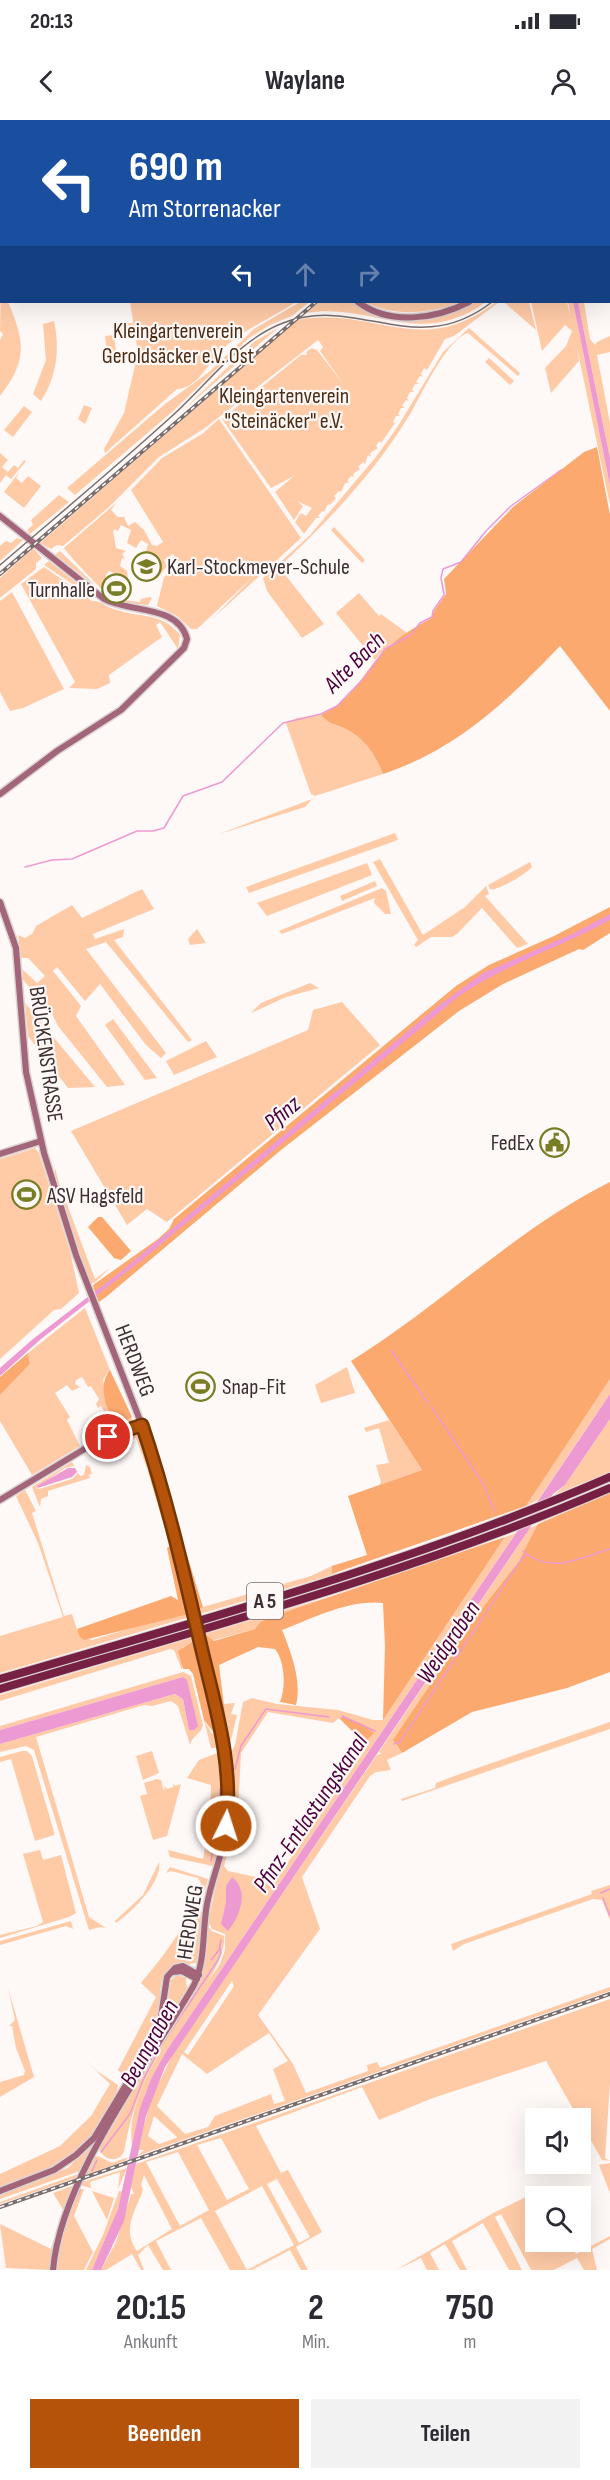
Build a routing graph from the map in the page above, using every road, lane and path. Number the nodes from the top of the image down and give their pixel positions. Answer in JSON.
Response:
{"nodes":[{"id":1,"x":360,"y":303,"type":"edge"},
{"id":2,"x":467,"y":303,"type":"edge"},
{"id":3,"x":0,"y":516,"type":"edge"},
{"id":4,"x":0,"y":794,"type":"edge"},
{"id":5,"x":0,"y":902,"type":"edge"},
{"id":6,"x":41,"y":1141,"type":"junction"},
{"id":7,"x":0,"y":1154,"type":"edge"},
{"id":8,"x":142,"y":1425,"type":"junction"},
{"id":9,"x":610,"y":1477,"type":"edge"},
{"id":10,"x":610,"y":1488,"type":"edge"},
{"id":11,"x":0,"y":1500,"type":"edge"},
{"id":12,"x":0,"y":1679,"type":"edge"},
{"id":13,"x":0,"y":1689,"type":"edge"},
{"id":14,"x":203,"y":1959,"type":"junction"},
{"id":15,"x":188,"y":1967,"type":"junction"},
{"id":16,"x":172,"y":1972,"type":"junction"},
{"id":17,"x":198,"y":1977,"type":"junction"},
{"id":18,"x":0,"y":2191,"type":"edge"},
{"id":19,"x":52,"y":2270,"type":"edge"}],
"edges":[{"from":1,"to":2,"type":"main road"},
{"from":3,"to":4,"type":"main road"},
{"from":5,"to":6,"type":"main road","name":"BRÜCKENSTRASSE"},
{"from":6,"to":7,"type":"main road"},
{"from":6,"to":8,"type":"main road","name":"HERDWEG"},
{"from":8,"to":11,"type":"main road"},
{"from":8,"to":14,"type":"main road","name":"HERDWEG","bridge":true},
{"from":9,"to":12,"type":"highway","number":"A 5"},
{"from":10,"to":13,"type":"highway","number":"A 5"},
{"from":14,"to":15,"type":"main road"},
{"from":14,"to":17,"type":"main road","name":"HERDWEG"},
{"from":15,"to":16,"type":"main road"},
{"from":15,"to":17,"type":"main road"},
{"from":16,"to":17,"type":"main road"},
{"from":16,"to":18,"type":"main road"},
{"from":17,"to":19,"type":"main road","name":"HERDWEG"}]}
